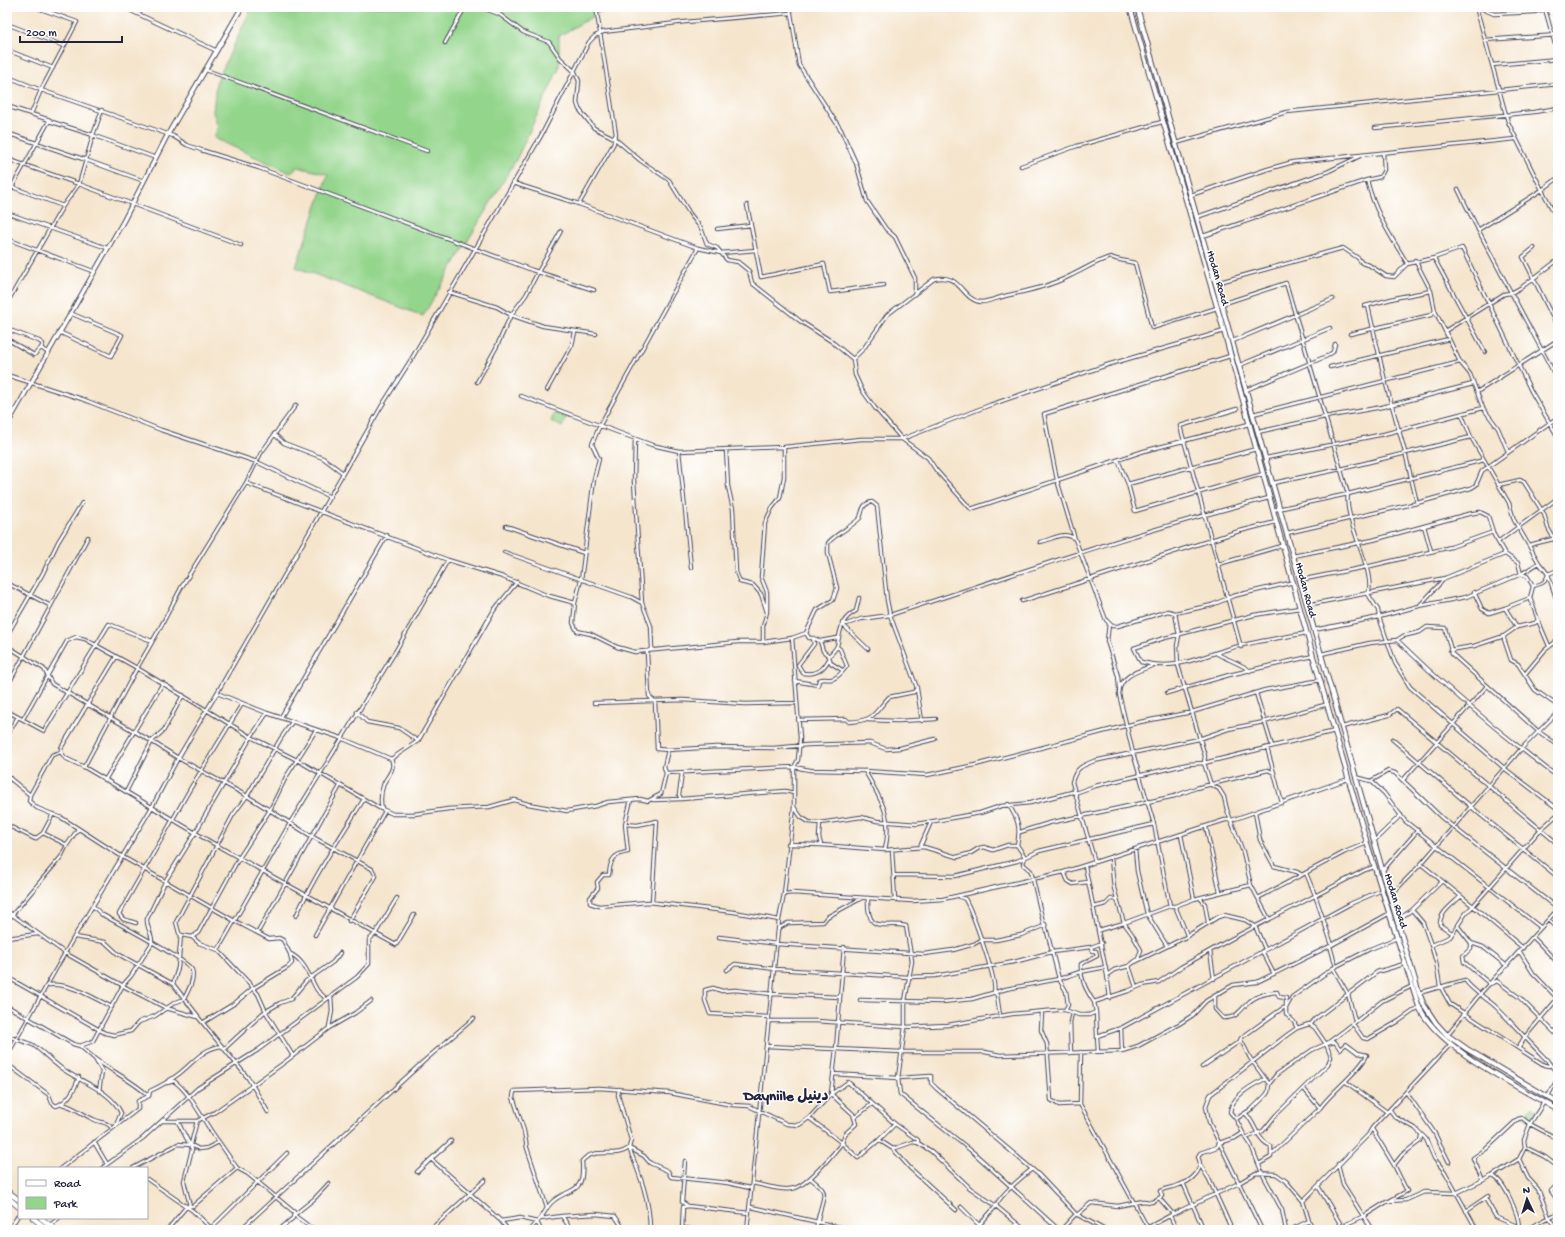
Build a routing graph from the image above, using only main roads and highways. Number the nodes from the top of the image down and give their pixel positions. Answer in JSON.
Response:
{"nodes":[{"id":1,"x":1130,"y":7,"type":"edge"},
{"id":2,"x":1137,"y":7,"type":"edge"},
{"id":3,"x":1558,"y":1103,"type":"edge"},
{"id":4,"x":1558,"y":1110,"type":"edge"},
{"id":5,"x":7,"y":1191,"type":"edge"},
{"id":6,"x":7,"y":1197,"type":"edge"},
{"id":7,"x":18,"y":1199,"type":"edge"},
{"id":8,"x":18,"y":1206,"type":"edge"},
{"id":9,"x":34,"y":1219,"type":"edge"},
{"id":10,"x":42,"y":1219,"type":"edge"},
{"id":11,"x":41,"y":1228,"type":"edge"},
{"id":12,"x":49,"y":1228,"type":"edge"},
{"id":13,"x":56,"y":1230,"type":"edge"}],
"edges":[{"from":1,"to":4,"type":"main road","name":"Hodan Road"},
{"from":2,"to":3,"type":"main road","name":"Hodan Road"},
{"from":5,"to":7,"type":"highway"},
{"from":6,"to":8,"type":"highway"},
{"from":9,"to":11,"type":"highway"},
{"from":10,"to":12,"type":"highway"},
{"from":11,"to":12,"type":"highway"},
{"from":12,"to":13,"type":"highway"}]}
